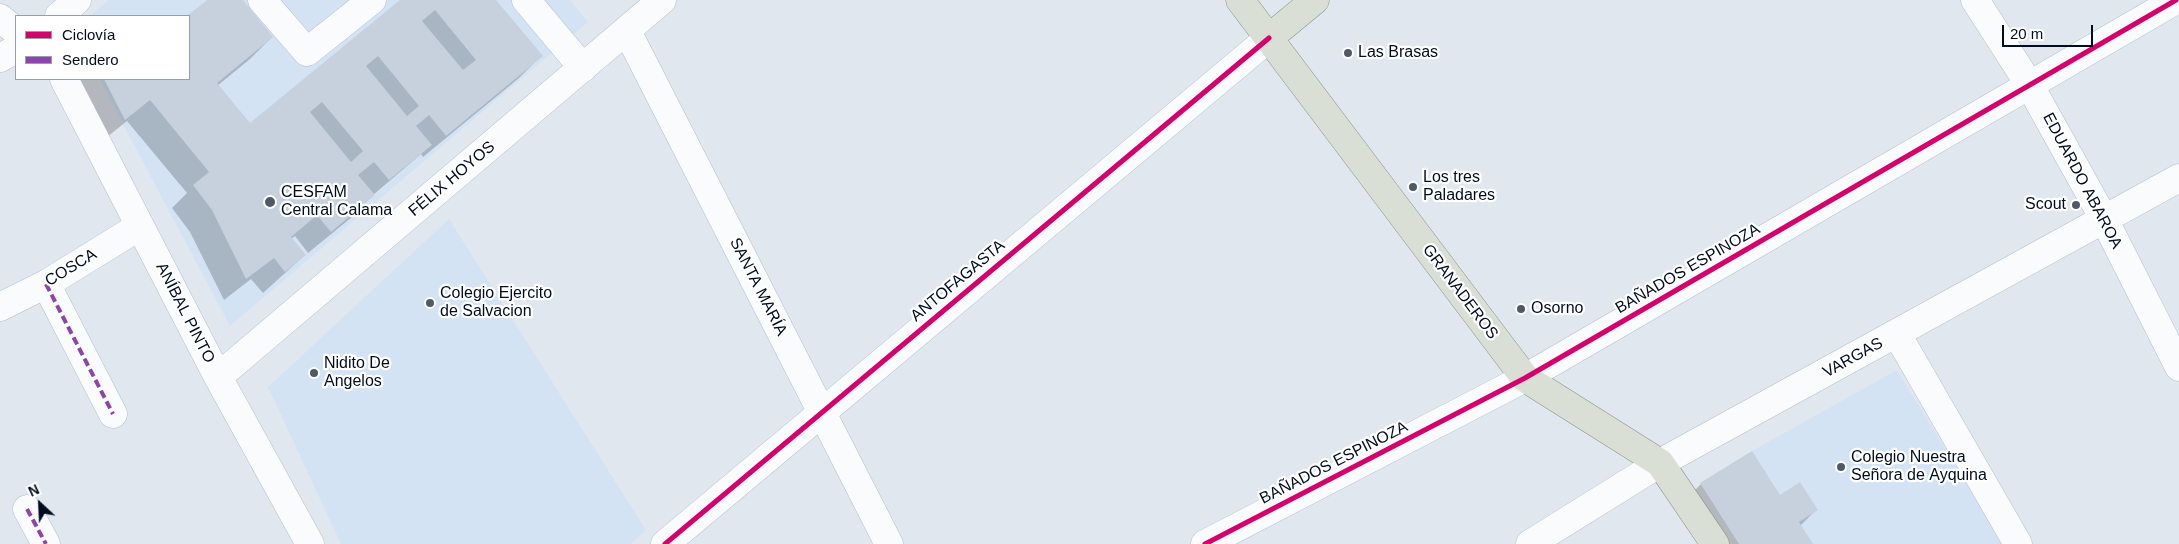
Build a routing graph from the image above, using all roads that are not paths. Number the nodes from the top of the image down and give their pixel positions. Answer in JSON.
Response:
{"nodes":[{"id":1,"x":77,"y":0,"type":"edge"},
{"id":2,"x":262,"y":0,"type":"edge"},
{"id":3,"x":372,"y":0,"type":"edge"},
{"id":4,"x":526,"y":0,"type":"edge"},
{"id":5,"x":662,"y":0,"type":"edge"},
{"id":6,"x":1240,"y":0,"type":"edge"},
{"id":7,"x":1315,"y":0,"type":"edge"},
{"id":8,"x":1975,"y":0,"type":"edge"},
{"id":9,"x":2171,"y":1,"type":"edge"},
{"id":10,"x":60,"y":15,"type":"edge"},
{"id":11,"x":0,"y":18,"type":"edge"},
{"id":12,"x":15,"y":31,"type":"edge"},
{"id":13,"x":627,"y":31,"type":"junction"},
{"id":14,"x":1269,"y":38,"type":"junction"},
{"id":15,"x":15,"y":50,"type":"edge"},
{"id":16,"x":0,"y":58,"type":"edge"},
{"id":17,"x":583,"y":68,"type":"junction"},
{"id":18,"x":65,"y":80,"type":"edge"},
{"id":19,"x":2030,"y":84,"type":"junction"},
{"id":20,"x":2179,"y":178,"type":"edge"},
{"id":21,"x":2104,"y":219,"type":"junction"},
{"id":22,"x":140,"y":226,"type":"junction"},
{"id":23,"x":46,"y":284,"type":"junction"},
{"id":24,"x":0,"y":307,"type":"edge"},
{"id":25,"x":1897,"y":334,"type":"junction"},
{"id":26,"x":2179,"y":367,"type":"edge"},
{"id":27,"x":218,"y":378,"type":"junction"},
{"id":28,"x":1525,"y":378,"type":"junction"},
{"id":29,"x":821,"y":412,"type":"junction"},
{"id":30,"x":113,"y":414,"type":"dead end"},
{"id":31,"x":1660,"y":463,"type":"junction"},
{"id":32,"x":27,"y":509,"type":"dead end"},
{"id":33,"x":46,"y":544,"type":"edge"},
{"id":34,"x":310,"y":544,"type":"edge"},
{"id":35,"x":665,"y":544,"type":"edge"},
{"id":36,"x":889,"y":544,"type":"edge"},
{"id":37,"x":1205,"y":544,"type":"edge"},
{"id":38,"x":1530,"y":544,"type":"edge"},
{"id":39,"x":1715,"y":544,"type":"edge"},
{"id":40,"x":2018,"y":544,"type":"edge"}],
"edges":[{"from":1,"to":10,"type":"street"},
{"from":2,"to":3,"type":"street"},
{"from":4,"to":17,"type":"street"},
{"from":5,"to":13,"type":"street","name":"FÉLIX HOYOS"},
{"from":6,"to":14,"type":"main road","name":"GRANADEROS"},
{"from":7,"to":14,"type":"main road","name":"ANTOFAGASTA"},
{"from":8,"to":19,"type":"street","name":"EDUARDO ABAROA"},
{"from":9,"to":19,"type":"street","name":"BAÑADOS ESPINOZA"},
{"from":11,"to":12,"type":"street"},
{"from":13,"to":17,"type":"street","name":"FÉLIX HOYOS"},
{"from":13,"to":29,"type":"street","name":"SANTA MARÍA"},
{"from":14,"to":28,"type":"main road","name":"GRANADEROS"},
{"from":14,"to":29,"type":"street","name":"ANTOFAGASTA"},
{"from":15,"to":16,"type":"street"},
{"from":17,"to":27,"type":"street","name":"FÉLIX HOYOS"},
{"from":18,"to":22,"type":"street","name":"ANÍBAL PINTO"},
{"from":19,"to":21,"type":"street","name":"EDUARDO ABAROA"},
{"from":19,"to":28,"type":"street","name":"BAÑADOS ESPINOZA"},
{"from":20,"to":21,"type":"street","name":"VARGAS"},
{"from":21,"to":25,"type":"street","name":"VARGAS"},
{"from":21,"to":26,"type":"street","name":"EDUARDO ABAROA"},
{"from":22,"to":23,"type":"street","name":"COSCA"},
{"from":22,"to":27,"type":"street","name":"ANÍBAL PINTO"},
{"from":23,"to":24,"type":"street","name":"COSCA"},
{"from":23,"to":30,"type":"street"},
{"from":25,"to":31,"type":"street","name":"VARGAS"},
{"from":25,"to":40,"type":"street"},
{"from":27,"to":34,"type":"street","name":"ANÍBAL PINTO"},
{"from":28,"to":31,"type":"main road","name":"GRANADEROS"},
{"from":28,"to":37,"type":"street","name":"BAÑADOS ESPINOZA"},
{"from":29,"to":35,"type":"street","name":"ANTOFAGASTA"},
{"from":29,"to":36,"type":"street","name":"SANTA MARÍA"},
{"from":31,"to":38,"type":"street","name":"VARGAS"},
{"from":31,"to":39,"type":"main road","name":"GRANADEROS"},
{"from":32,"to":33,"type":"street"}]}
